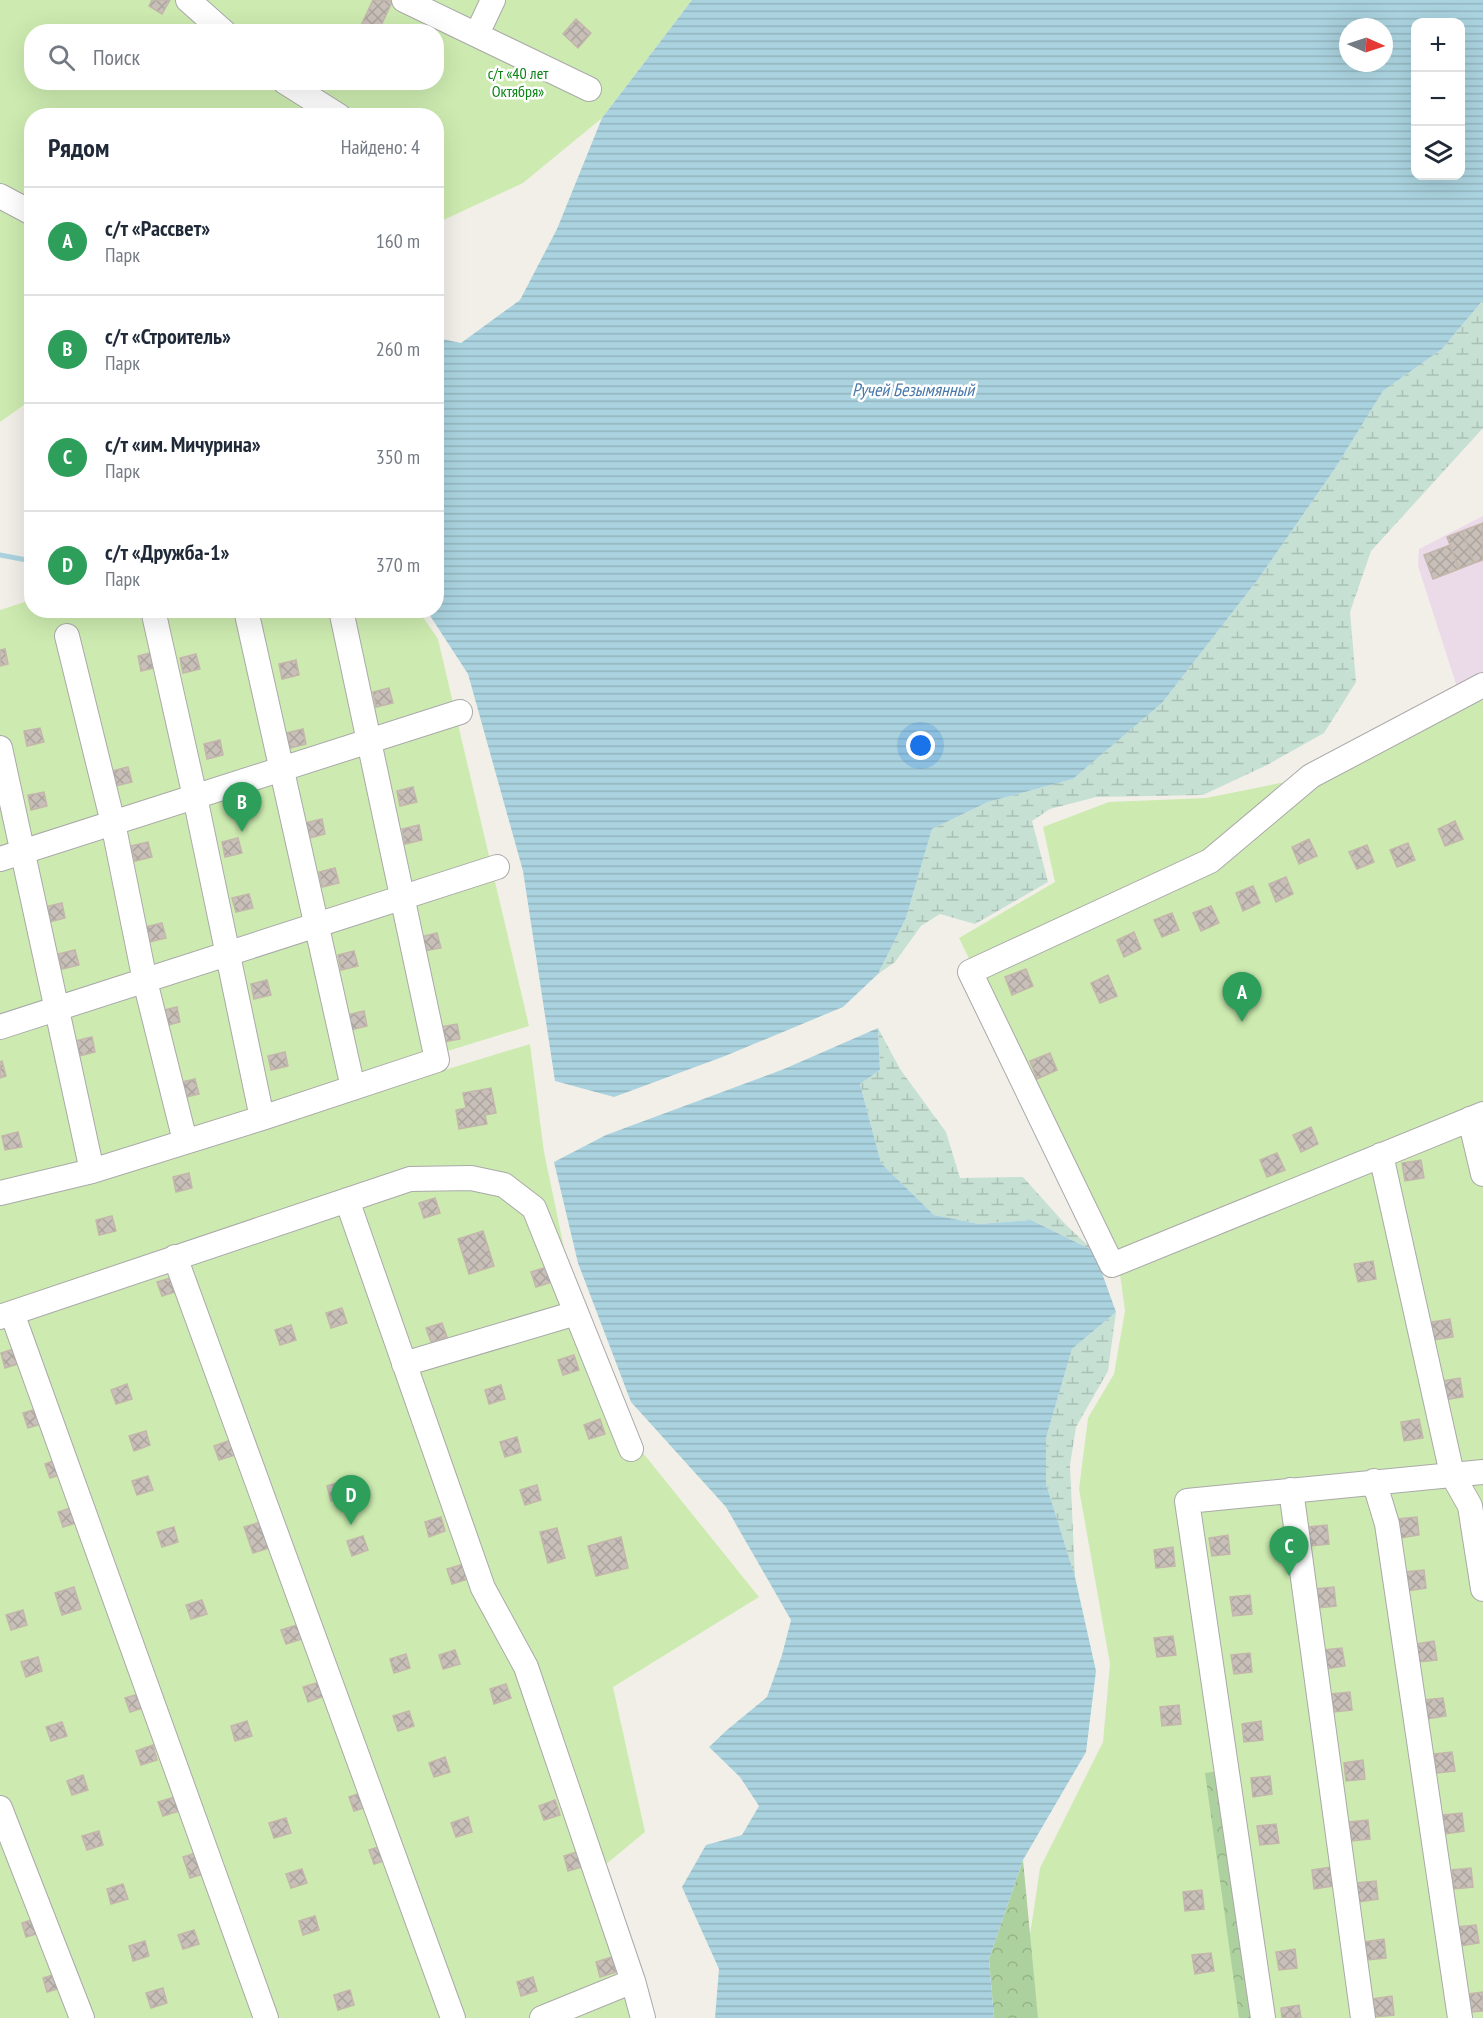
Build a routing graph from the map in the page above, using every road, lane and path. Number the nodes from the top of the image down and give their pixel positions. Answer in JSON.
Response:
{"nodes":[{"id":1,"x":188,"y":0,"type":"edge"},
{"id":2,"x":404,"y":0,"type":"edge"},
{"id":3,"x":492,"y":0,"type":"edge"},
{"id":4,"x":215,"y":24,"type":"edge"},
{"id":5,"x":477,"y":34,"type":"junction"},
{"id":6,"x":589,"y":89,"type":"dead end"},
{"id":7,"x":298,"y":90,"type":"edge"},
{"id":8,"x":326,"y":108,"type":"edge"},
{"id":9,"x":0,"y":196,"type":"edge"},
{"id":10,"x":24,"y":209,"type":"edge"},
{"id":11,"x":155,"y":618,"type":"edge"},
{"id":12,"x":248,"y":618,"type":"edge"},
{"id":13,"x":342,"y":618,"type":"edge"},
{"id":14,"x":67,"y":636,"type":"dead end"},
{"id":15,"x":1483,"y":685,"type":"edge"},
{"id":16,"x":460,"y":712,"type":"dead end"},
{"id":17,"x":369,"y":741,"type":"junction"},
{"id":18,"x":0,"y":748,"type":"edge"},
{"id":19,"x":281,"y":769,"type":"junction"},
{"id":20,"x":195,"y":797,"type":"junction"},
{"id":21,"x":112,"y":823,"type":"junction"},
{"id":22,"x":24,"y":851,"type":"junction"},
{"id":23,"x":0,"y":859,"type":"edge"},
{"id":24,"x":497,"y":867,"type":"dead end"},
{"id":25,"x":402,"y":899,"type":"junction"},
{"id":26,"x":317,"y":926,"type":"junction"},
{"id":27,"x":227,"y":954,"type":"junction"},
{"id":28,"x":146,"y":981,"type":"junction"},
{"id":29,"x":57,"y":1009,"type":"junction"},
{"id":30,"x":0,"y":1027,"type":"edge"},
{"id":31,"x":353,"y":1088,"type":"junction"},
{"id":32,"x":1477,"y":1117,"type":"edge"},
{"id":33,"x":262,"y":1118,"type":"junction"},
{"id":34,"x":184,"y":1141,"type":"junction"},
{"id":35,"x":1381,"y":1155,"type":"junction"},
{"id":36,"x":92,"y":1171,"type":"junction"},
{"id":37,"x":1483,"y":1174,"type":"edge"},
{"id":38,"x":0,"y":1193,"type":"edge"},
{"id":39,"x":347,"y":1200,"type":"junction"},
{"id":40,"x":175,"y":1257,"type":"junction"},
{"id":41,"x":576,"y":1313,"type":"junction"},
{"id":42,"x":6,"y":1315,"type":"edge"},
{"id":43,"x":404,"y":1364,"type":"junction"},
{"id":44,"x":632,"y":1449,"type":"dead end"},
{"id":45,"x":1483,"y":1472,"type":"edge"},
{"id":46,"x":1452,"y":1474,"type":"junction"},
{"id":47,"x":1374,"y":1481,"type":"junction"},
{"id":48,"x":1291,"y":1491,"type":"junction"},
{"id":49,"x":1483,"y":1589,"type":"edge"},
{"id":50,"x":0,"y":1808,"type":"edge"},
{"id":51,"x":633,"y":1981,"type":"junction"},
{"id":52,"x":82,"y":2018,"type":"edge"},
{"id":53,"x":266,"y":2018,"type":"edge"},
{"id":54,"x":453,"y":2018,"type":"edge"},
{"id":55,"x":542,"y":2018,"type":"edge"},
{"id":56,"x":643,"y":2018,"type":"edge"},
{"id":57,"x":1263,"y":2018,"type":"edge"},
{"id":58,"x":1363,"y":2018,"type":"edge"},
{"id":59,"x":1460,"y":2018,"type":"edge"}],
"edges":[{"from":1,"to":4,"type":"lane"},
{"from":2,"to":5,"type":"lane"},
{"from":3,"to":5,"type":"lane"},
{"from":5,"to":6,"type":"lane"},
{"from":7,"to":8,"type":"lane"},
{"from":9,"to":10,"type":"lane"},
{"from":11,"to":20,"type":"lane"},
{"from":12,"to":19,"type":"lane"},
{"from":13,"to":17,"type":"lane"},
{"from":14,"to":21,"type":"lane"},
{"from":15,"to":35,"type":"lane"},
{"from":16,"to":17,"type":"lane"},
{"from":17,"to":19,"type":"lane"},
{"from":17,"to":25,"type":"lane"},
{"from":18,"to":22,"type":"lane"},
{"from":19,"to":20,"type":"lane"},
{"from":19,"to":26,"type":"lane"},
{"from":20,"to":21,"type":"lane"},
{"from":20,"to":27,"type":"lane"},
{"from":21,"to":22,"type":"lane"},
{"from":21,"to":28,"type":"lane"},
{"from":22,"to":23,"type":"lane"},
{"from":22,"to":29,"type":"lane"},
{"from":24,"to":25,"type":"lane"},
{"from":25,"to":26,"type":"lane"},
{"from":25,"to":31,"type":"lane"},
{"from":26,"to":27,"type":"lane"},
{"from":26,"to":31,"type":"lane"},
{"from":27,"to":28,"type":"lane"},
{"from":27,"to":33,"type":"lane"},
{"from":28,"to":29,"type":"lane"},
{"from":28,"to":34,"type":"lane"},
{"from":29,"to":30,"type":"lane"},
{"from":29,"to":36,"type":"lane"},
{"from":31,"to":33,"type":"lane"},
{"from":32,"to":35,"type":"lane"},
{"from":32,"to":37,"type":"lane"},
{"from":33,"to":34,"type":"lane"},
{"from":34,"to":36,"type":"lane"},
{"from":35,"to":46,"type":"lane"},
{"from":36,"to":38,"type":"lane"},
{"from":39,"to":40,"type":"lane"},
{"from":39,"to":41,"type":"lane"},
{"from":39,"to":43,"type":"lane"},
{"from":40,"to":42,"type":"lane"},
{"from":40,"to":54,"type":"lane"},
{"from":41,"to":43,"type":"lane"},
{"from":41,"to":44,"type":"lane"},
{"from":42,"to":53,"type":"lane"},
{"from":43,"to":51,"type":"lane"},
{"from":45,"to":46,"type":"lane"},
{"from":46,"to":47,"type":"lane"},
{"from":46,"to":49,"type":"lane"},
{"from":47,"to":48,"type":"lane"},
{"from":47,"to":59,"type":"lane"},
{"from":48,"to":57,"type":"lane"},
{"from":48,"to":58,"type":"lane"},
{"from":50,"to":52,"type":"lane"},
{"from":51,"to":55,"type":"lane"},
{"from":51,"to":56,"type":"lane"}]}
